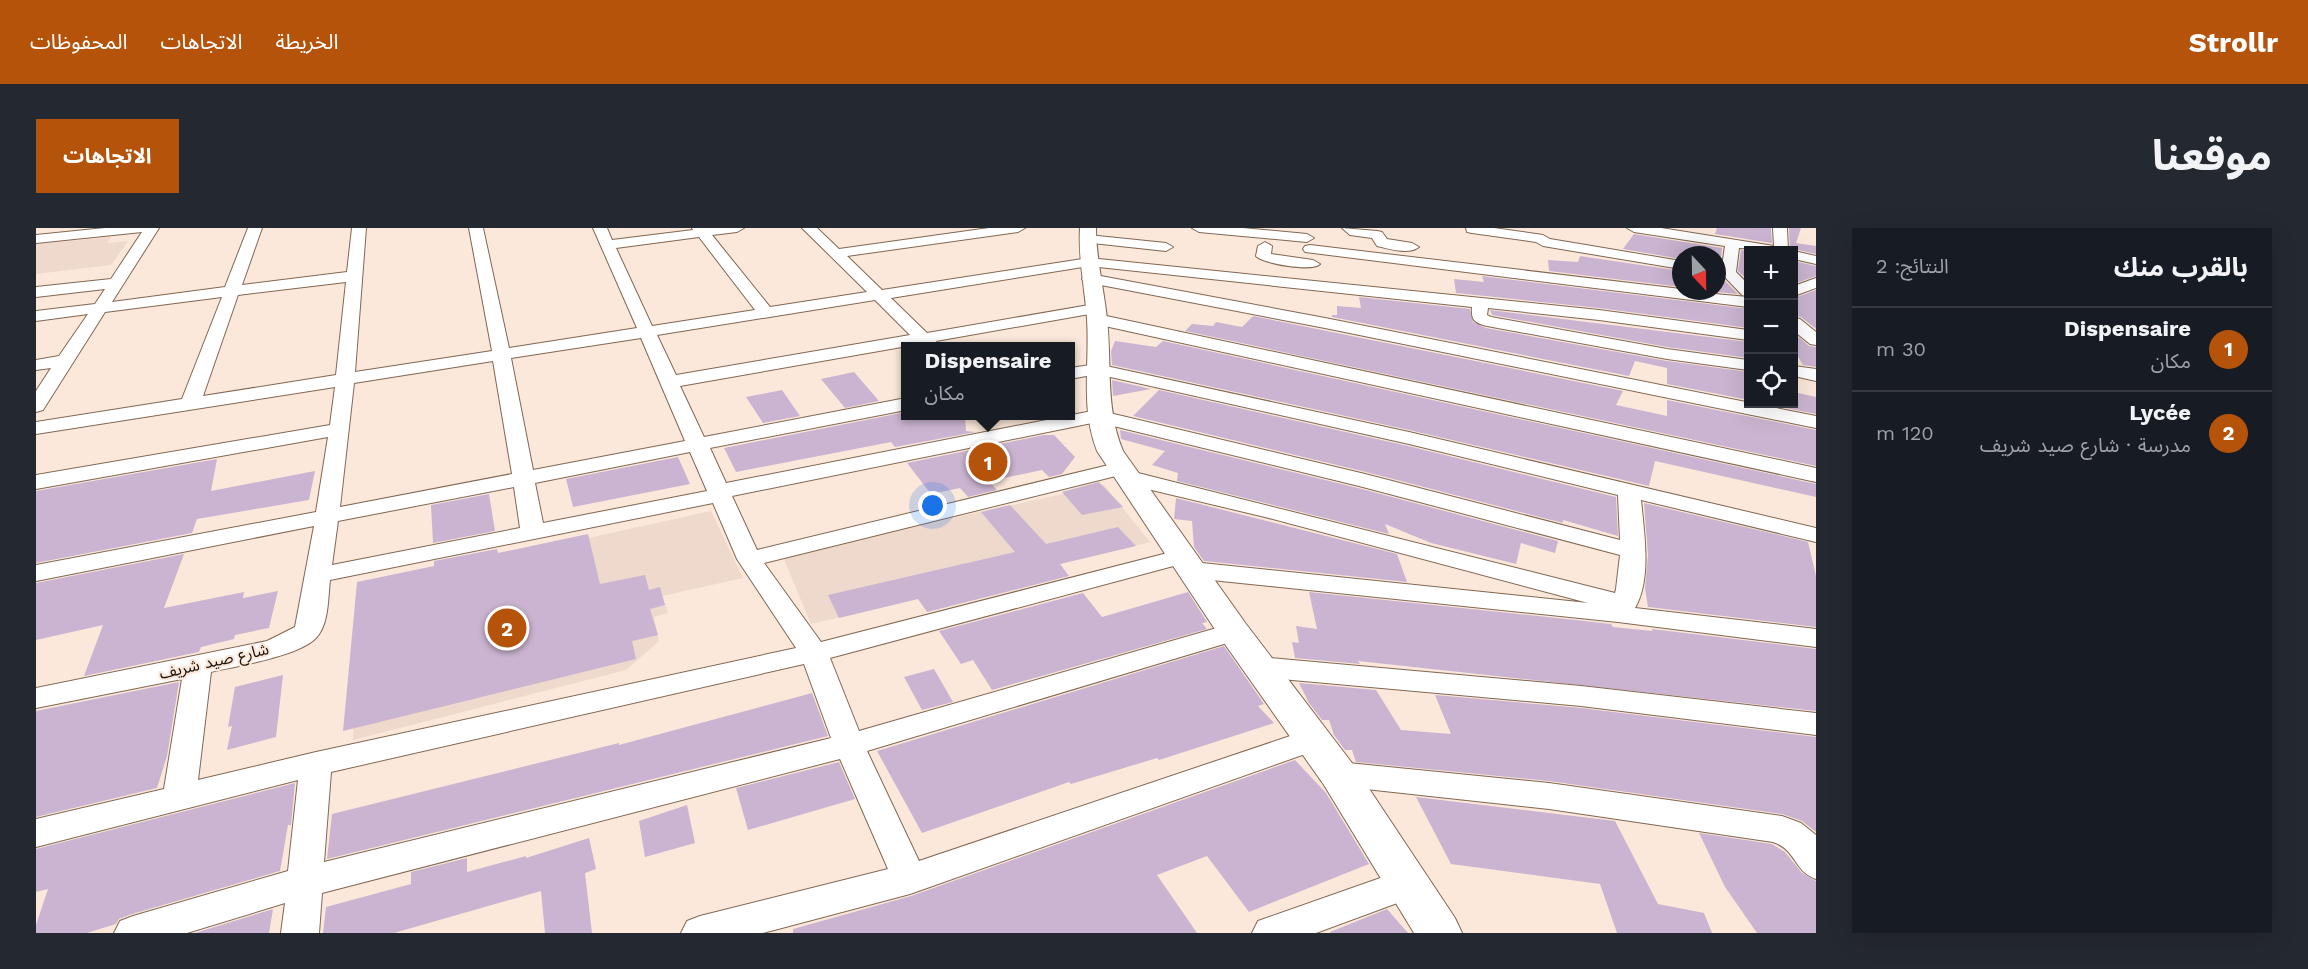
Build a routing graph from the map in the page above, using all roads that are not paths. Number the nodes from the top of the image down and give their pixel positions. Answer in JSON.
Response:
{"nodes":[{"id":1,"x":145,"y":228,"type":"edge"},
{"id":2,"x":152,"y":228,"type":"edge"},
{"id":3,"x":255,"y":228,"type":"edge"},
{"id":4,"x":359,"y":228,"type":"edge"},
{"id":5,"x":476,"y":228,"type":"edge"},
{"id":6,"x":737,"y":228,"type":"edge"},
{"id":7,"x":809,"y":228,"type":"edge"},
{"id":8,"x":1018,"y":228,"type":"edge"},
{"id":9,"x":1199,"y":228,"type":"edge"},
{"id":10,"x":1349,"y":228,"type":"edge"},
{"id":11,"x":1634,"y":228,"type":"edge"},
{"id":12,"x":1780,"y":228,"type":"edge"},
{"id":13,"x":1472,"y":229,"type":"edge"},
{"id":14,"x":701,"y":230,"type":"edge"},
{"id":15,"x":983,"y":230,"type":"edge"},
{"id":16,"x":1672,"y":231,"type":"edge"},
{"id":17,"x":603,"y":236,"type":"edge"},
{"id":18,"x":1543,"y":236,"type":"edge"},
{"id":19,"x":36,"y":239,"type":"edge"},
{"id":20,"x":1733,"y":243,"type":"junction"},
{"id":21,"x":1309,"y":245,"type":"edge"},
{"id":22,"x":1265,"y":246,"type":"dead end"},
{"id":23,"x":1750,"y":246,"type":"edge"},
{"id":24,"x":1781,"y":246,"type":"edge"},
{"id":25,"x":1166,"y":247,"type":"dead end"},
{"id":26,"x":1432,"y":249,"type":"dead end"},
{"id":27,"x":1466,"y":252,"type":"dead end"},
{"id":28,"x":834,"y":254,"type":"junction"},
{"id":29,"x":1798,"y":256,"type":"edge"},
{"id":30,"x":1816,"y":260,"type":"edge"},
{"id":31,"x":1726,"y":261,"type":"edge"},
{"id":32,"x":1672,"y":263,"type":"edge"},
{"id":33,"x":1473,"y":269,"type":"junction"},
{"id":34,"x":1091,"y":273,"type":"edge"},
{"id":35,"x":1726,"y":275,"type":"edge"},
{"id":36,"x":354,"y":276,"type":"junction"},
{"id":37,"x":1544,"y":277,"type":"junction"},
{"id":38,"x":116,"y":283,"type":"junction"},
{"id":39,"x":1816,"y":284,"type":"edge"},
{"id":40,"x":1318,"y":287,"type":"junction"},
{"id":41,"x":1744,"y":288,"type":"edge"},
{"id":42,"x":1798,"y":290,"type":"edge"},
{"id":43,"x":1798,"y":290,"type":"edge"},
{"id":44,"x":232,"y":291,"type":"junction"},
{"id":45,"x":36,"y":292,"type":"edge"},
{"id":46,"x":1816,"y":293,"type":"edge"},
{"id":47,"x":877,"y":296,"type":"junction"},
{"id":48,"x":1744,"y":301,"type":"edge"},
{"id":49,"x":1480,"y":304,"type":"junction"},
{"id":50,"x":99,"y":309,"type":"junction"},
{"id":51,"x":766,"y":313,"type":"junction"},
{"id":52,"x":36,"y":316,"type":"edge"},
{"id":53,"x":1325,"y":323,"type":"junction"},
{"id":54,"x":1798,"y":326,"type":"edge"},
{"id":55,"x":646,"y":331,"type":"junction"},
{"id":56,"x":1744,"y":334,"type":"edge"},
{"id":57,"x":1798,"y":341,"type":"edge"},
{"id":58,"x":926,"y":342,"type":"edge"},
{"id":59,"x":929,"y":342,"type":"edge"},
{"id":60,"x":1816,"y":342,"type":"edge"},
{"id":61,"x":901,"y":347,"type":"edge"},
{"id":62,"x":501,"y":353,"type":"junction"},
{"id":63,"x":65,"y":361,"type":"junction"},
{"id":64,"x":36,"y":364,"type":"edge"},
{"id":65,"x":1744,"y":364,"type":"edge"},
{"id":66,"x":1084,"y":371,"type":"edge"},
{"id":67,"x":1798,"y":373,"type":"edge"},
{"id":68,"x":1816,"y":375,"type":"edge"},
{"id":69,"x":343,"y":378,"type":"junction"},
{"id":70,"x":669,"y":382,"type":"junction"},
{"id":71,"x":191,"y":402,"type":"junction"},
{"id":72,"x":901,"y":405,"type":"edge"},
{"id":73,"x":36,"y":406,"type":"edge"},
{"id":74,"x":1097,"y":416,"type":"junction"},
{"id":75,"x":1816,"y":422,"type":"edge"},
{"id":76,"x":36,"y":428,"type":"edge"},
{"id":77,"x":340,"y":429,"type":"junction"},
{"id":78,"x":697,"y":443,"type":"junction"},
{"id":79,"x":1124,"y":473,"type":"junction"},
{"id":80,"x":1816,"y":475,"type":"edge"},
{"id":81,"x":523,"y":477,"type":"junction"},
{"id":82,"x":36,"y":482,"type":"edge"},
{"id":83,"x":1629,"y":490,"type":"junction"},
{"id":84,"x":720,"y":493,"type":"junction"},
{"id":85,"x":328,"y":514,"type":"junction"},
{"id":86,"x":532,"y":532,"type":"junction"},
{"id":87,"x":1816,"y":535,"type":"edge"},
{"id":88,"x":1634,"y":550,"type":"junction"},
{"id":89,"x":750,"y":559,"type":"junction"},
{"id":90,"x":1188,"y":563,"type":"junction"},
{"id":91,"x":36,"y":573,"type":"edge"},
{"id":92,"x":318,"y":575,"type":"junction"},
{"id":93,"x":1622,"y":609,"type":"junction"},
{"id":94,"x":1234,"y":632,"type":"junction"},
{"id":95,"x":1816,"y":638,"type":"edge"},
{"id":96,"x":813,"y":653,"type":"junction"},
{"id":97,"x":198,"y":666,"type":"junction"},
{"id":98,"x":1260,"y":667,"type":"junction"},
{"id":99,"x":36,"y":698,"type":"edge"},
{"id":100,"x":1816,"y":724,"type":"edge"},
{"id":101,"x":1311,"y":740,"type":"junction"},
{"id":102,"x":849,"y":745,"type":"junction"},
{"id":103,"x":316,"y":764,"type":"junction"},
{"id":104,"x":1338,"y":774,"type":"junction"},
{"id":105,"x":179,"y":798,"type":"junction"},
{"id":106,"x":36,"y":833,"type":"edge"},
{"id":107,"x":1816,"y":864,"type":"edge"},
{"id":108,"x":910,"y":879,"type":"junction"},
{"id":109,"x":304,"y":882,"type":"junction"},
{"id":110,"x":1406,"y":884,"type":"junction"},
{"id":111,"x":133,"y":933,"type":"edge"},
{"id":112,"x":300,"y":933,"type":"edge"},
{"id":113,"x":700,"y":933,"type":"edge"},
{"id":114,"x":1271,"y":933,"type":"edge"},
{"id":115,"x":1439,"y":933,"type":"edge"}],
"edges":[{"from":1,"to":19,"type":"street"},
{"from":2,"to":38,"type":"street"},
{"from":3,"to":44,"type":"street"},
{"from":4,"to":36,"type":"street","name":"شارع صيد شريف"},
{"from":5,"to":62,"type":"street"},
{"from":6,"to":14,"type":"street"},
{"from":7,"to":28,"type":"street"},
{"from":8,"to":15,"type":"street"},
{"from":9,"to":21,"type":"street"},
{"from":10,"to":26,"type":"street"},
{"from":11,"to":16,"type":"street"},
{"from":12,"to":24,"type":"street"},
{"from":13,"to":18,"type":"street"},
{"from":14,"to":17,"type":"street"},
{"from":14,"to":51,"type":"street"},
{"from":15,"to":28,"type":"street"},
{"from":16,"to":20,"type":"street"},
{"from":17,"to":55,"type":"street"},
{"from":18,"to":32,"type":"street"},
{"from":18,"to":37,"type":"street"},
{"from":20,"to":23,"type":"street"},
{"from":20,"to":31,"type":"street"},
{"from":21,"to":22,"type":"street"},
{"from":21,"to":33,"type":"street"},
{"from":21,"to":40,"type":"street"},
{"from":25,"to":34,"type":"street"},
{"from":27,"to":33,"type":"street"},
{"from":28,"to":47,"type":"street"},
{"from":29,"to":30,"type":"street"},
{"from":33,"to":37,"type":"street"},
{"from":34,"to":40,"type":"street"},
{"from":34,"to":47,"type":"street"},
{"from":34,"to":53,"type":"street"},
{"from":34,"to":59,"type":"street"},
{"from":34,"to":66,"type":"street"},
{"from":34,"to":80,"type":"street"},
{"from":35,"to":41,"type":"street"},
{"from":36,"to":44,"type":"street"},
{"from":36,"to":69,"type":"street","name":"شارع صيد شريف"},
{"from":37,"to":48,"type":"street"},
{"from":38,"to":45,"type":"street"},
{"from":38,"to":50,"type":"street"},
{"from":39,"to":42,"type":"street"},
{"from":40,"to":49,"type":"street"},
{"from":40,"to":53,"type":"street"},
{"from":43,"to":46,"type":"street"},
{"from":44,"to":50,"type":"street"},
{"from":44,"to":71,"type":"street"},
{"from":47,"to":51,"type":"street"},
{"from":47,"to":58,"type":"street"},
{"from":49,"to":56,"type":"street"},
{"from":49,"to":65,"type":"street"},
{"from":50,"to":52,"type":"street"},
{"from":50,"to":63,"type":"street"},
{"from":51,"to":55,"type":"street"},
{"from":53,"to":75,"type":"street"},
{"from":54,"to":60,"type":"street"},
{"from":55,"to":62,"type":"street"},
{"from":55,"to":70,"type":"street"},
{"from":57,"to":60,"type":"street"},
{"from":61,"to":70,"type":"street"},
{"from":62,"to":69,"type":"street"},
{"from":62,"to":81,"type":"street"},
{"from":63,"to":64,"type":"street"},
{"from":63,"to":73,"type":"street"},
{"from":66,"to":74,"type":"street"},
{"from":66,"to":83,"type":"street"},
{"from":67,"to":68,"type":"street"},
{"from":69,"to":71,"type":"street"},
{"from":69,"to":77,"type":"street","name":"شارع صيد شريف"},
{"from":70,"to":78,"type":"street"},
{"from":71,"to":76,"type":"street"},
{"from":72,"to":78,"type":"street"},
{"from":74,"to":79,"type":"street"},
{"from":74,"to":84,"type":"street"},
{"from":74,"to":88,"type":"street"},
{"from":77,"to":82,"type":"street"},
{"from":77,"to":85,"type":"street","name":"شارع صيد شريف"},
{"from":78,"to":81,"type":"street"},
{"from":78,"to":84,"type":"street"},
{"from":79,"to":89,"type":"street"},
{"from":79,"to":90,"type":"street"},
{"from":79,"to":93,"type":"street"},
{"from":81,"to":85,"type":"street"},
{"from":81,"to":86,"type":"street"},
{"from":83,"to":87,"type":"street"},
{"from":83,"to":88,"type":"street"},
{"from":84,"to":86,"type":"street"},
{"from":84,"to":89,"type":"street"},
{"from":85,"to":91,"type":"street"},
{"from":85,"to":92,"type":"street","name":"شارع صيد شريف"},
{"from":86,"to":92,"type":"street"},
{"from":88,"to":93,"type":"street"},
{"from":89,"to":96,"type":"street"},
{"from":90,"to":93,"type":"street"},
{"from":90,"to":94,"type":"street"},
{"from":90,"to":96,"type":"street"},
{"from":92,"to":97,"type":"street","name":"شارع صيد شريف"},
{"from":93,"to":95,"type":"street"},
{"from":94,"to":98,"type":"street"},
{"from":94,"to":102,"type":"street"},
{"from":96,"to":102,"type":"street"},
{"from":96,"to":103,"type":"street"},
{"from":97,"to":99,"type":"street","name":"شارع صيد شريف"},
{"from":97,"to":105,"type":"street"},
{"from":98,"to":100,"type":"street"},
{"from":98,"to":101,"type":"street"},
{"from":101,"to":104,"type":"street"},
{"from":101,"to":108,"type":"street"},
{"from":102,"to":108,"type":"street"},
{"from":102,"to":109,"type":"street"},
{"from":103,"to":105,"type":"street"},
{"from":103,"to":109,"type":"street"},
{"from":104,"to":107,"type":"street"},
{"from":104,"to":110,"type":"street"},
{"from":105,"to":106,"type":"street"},
{"from":108,"to":113,"type":"street"},
{"from":109,"to":111,"type":"street"},
{"from":109,"to":112,"type":"street"},
{"from":110,"to":114,"type":"street"},
{"from":110,"to":115,"type":"street"}]}
